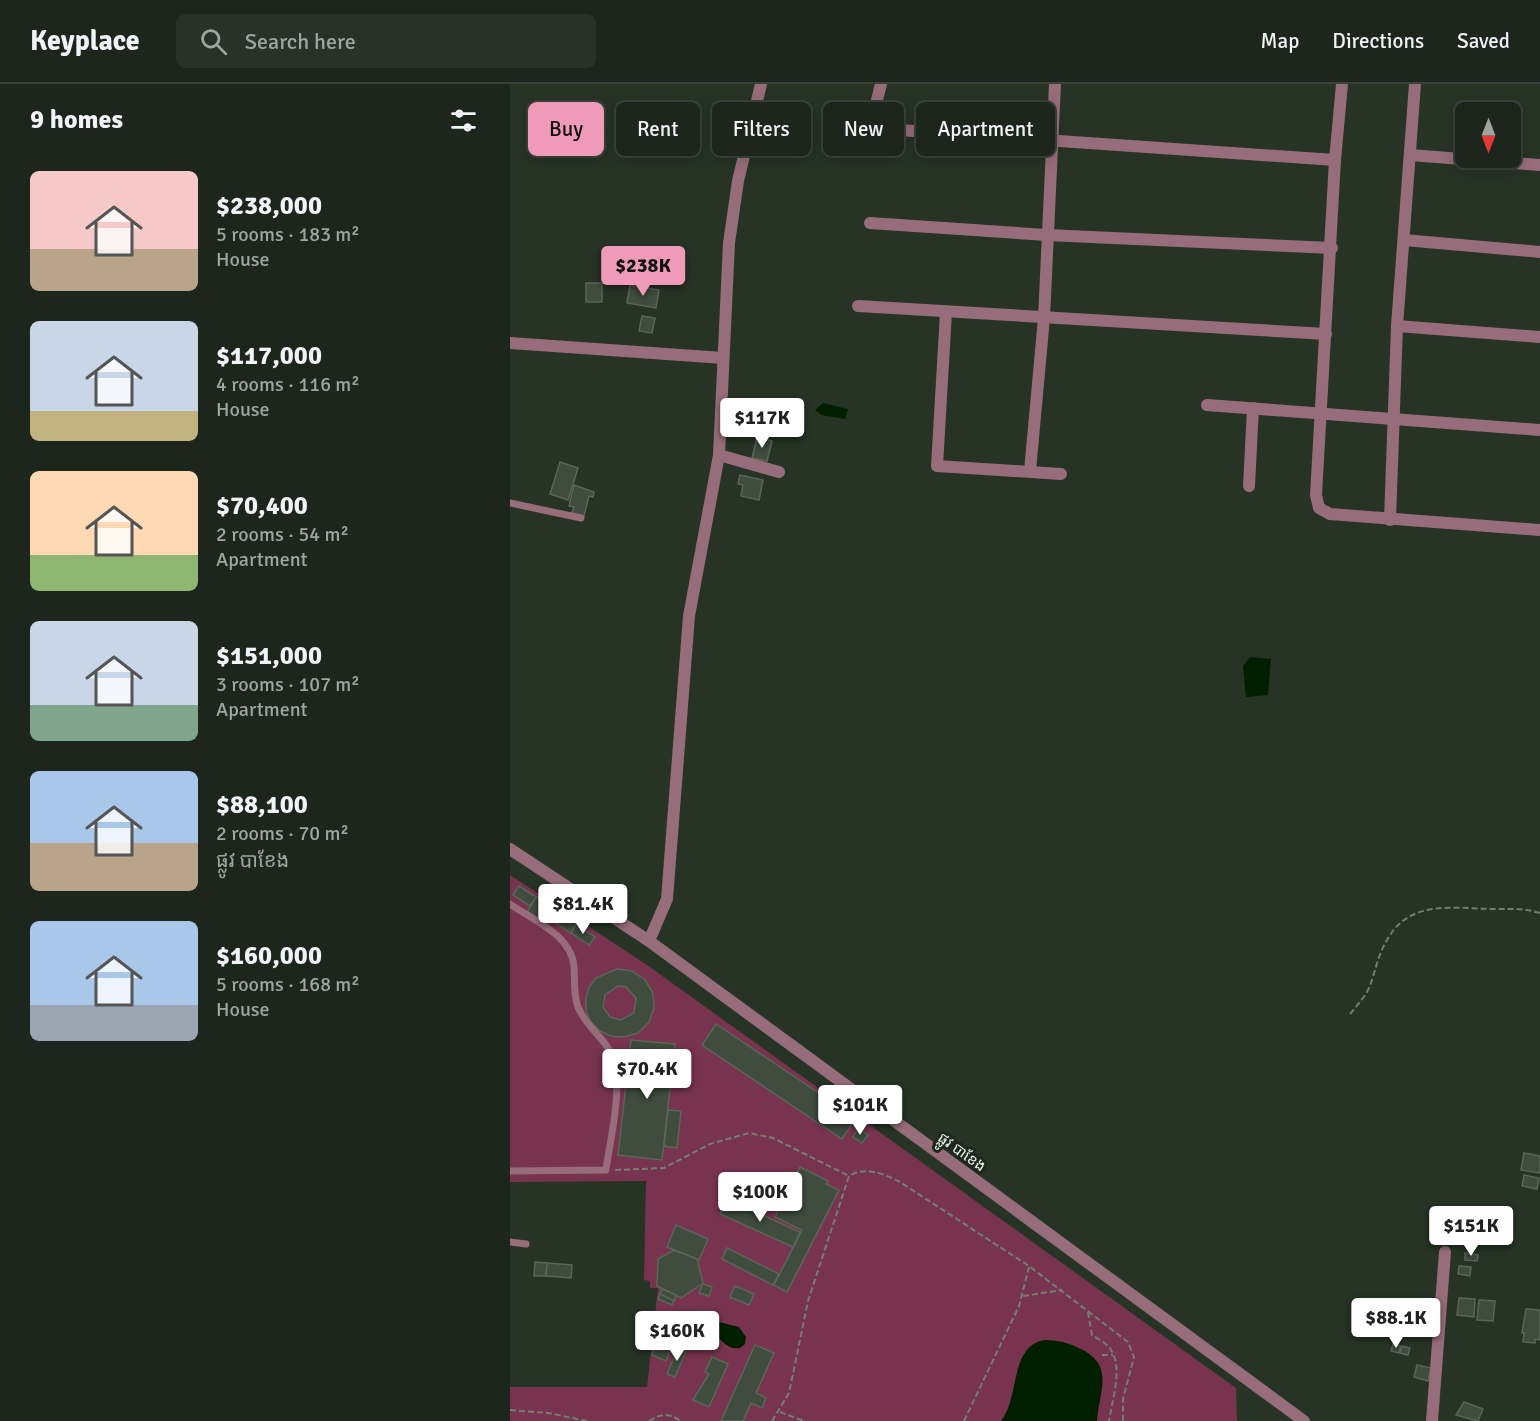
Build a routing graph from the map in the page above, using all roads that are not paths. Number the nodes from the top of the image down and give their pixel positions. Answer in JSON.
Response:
{"nodes":[{"id":1,"x":761,"y":84,"type":"edge"},
{"id":2,"x":881,"y":84,"type":"edge"},
{"id":3,"x":1055,"y":84,"type":"edge"},
{"id":4,"x":1342,"y":84,"type":"edge"},
{"id":5,"x":1415,"y":84,"type":"edge"},
{"id":6,"x":1054,"y":102,"type":"edge"},
{"id":7,"x":916,"y":132,"type":"edge"},
{"id":8,"x":1055,"y":142,"type":"edge"},
{"id":9,"x":1410,"y":155,"type":"junction"},
{"id":10,"x":1051,"y":156,"type":"edge"},
{"id":11,"x":1335,"y":160,"type":"junction"},
{"id":12,"x":1540,"y":165,"type":"edge"},
{"id":13,"x":870,"y":223,"type":"dead end"},
{"id":14,"x":1047,"y":235,"type":"junction"},
{"id":15,"x":1404,"y":240,"type":"junction"},
{"id":16,"x":1332,"y":248,"type":"junction"},
{"id":17,"x":1540,"y":252,"type":"edge"},
{"id":18,"x":858,"y":306,"type":"dead end"},
{"id":19,"x":946,"y":312,"type":"junction"},
{"id":20,"x":1044,"y":318,"type":"junction"},
{"id":21,"x":1397,"y":326,"type":"junction"},
{"id":22,"x":1326,"y":334,"type":"junction"},
{"id":23,"x":1540,"y":337,"type":"edge"},
{"id":24,"x":510,"y":343,"type":"edge"},
{"id":25,"x":723,"y":358,"type":"junction"},
{"id":26,"x":1207,"y":405,"type":"dead end"},
{"id":27,"x":1253,"y":408,"type":"junction"},
{"id":28,"x":1321,"y":412,"type":"junction"},
{"id":29,"x":1393,"y":420,"type":"junction"},
{"id":30,"x":1540,"y":430,"type":"edge"},
{"id":31,"x":718,"y":455,"type":"junction"},
{"id":32,"x":1029,"y":471,"type":"junction"},
{"id":33,"x":779,"y":472,"type":"dead end"},
{"id":34,"x":1061,"y":474,"type":"dead end"},
{"id":35,"x":1249,"y":486,"type":"dead end"},
{"id":36,"x":510,"y":503,"type":"edge"},
{"id":37,"x":580,"y":518,"type":"dead end"},
{"id":38,"x":1390,"y":520,"type":"junction"},
{"id":39,"x":1540,"y":530,"type":"edge"},
{"id":40,"x":510,"y":849,"type":"edge"},
{"id":41,"x":510,"y":904,"type":"edge"},
{"id":42,"x":649,"y":941,"type":"junction"},
{"id":43,"x":510,"y":1172,"type":"edge"},
{"id":44,"x":510,"y":1242,"type":"edge"},
{"id":45,"x":526,"y":1244,"type":"dead end"},
{"id":46,"x":1445,"y":1252,"type":"dead end"},
{"id":47,"x":1304,"y":1421,"type":"edge"},
{"id":48,"x":1432,"y":1421,"type":"edge"}],
"edges":[{"from":1,"to":25,"type":"street"},
{"from":2,"to":7,"type":"street"},
{"from":3,"to":6,"type":"street"},
{"from":4,"to":11,"type":"street"},
{"from":5,"to":9,"type":"street"},
{"from":8,"to":11,"type":"street"},
{"from":9,"to":12,"type":"street"},
{"from":9,"to":15,"type":"street"},
{"from":10,"to":14,"type":"street"},
{"from":11,"to":16,"type":"street"},
{"from":13,"to":14,"type":"street"},
{"from":14,"to":16,"type":"street"},
{"from":14,"to":20,"type":"street"},
{"from":15,"to":17,"type":"street"},
{"from":15,"to":21,"type":"street"},
{"from":16,"to":22,"type":"street"},
{"from":18,"to":19,"type":"street"},
{"from":19,"to":20,"type":"street"},
{"from":19,"to":32,"type":"street"},
{"from":20,"to":22,"type":"street"},
{"from":20,"to":32,"type":"street"},
{"from":21,"to":23,"type":"street"},
{"from":21,"to":29,"type":"street"},
{"from":22,"to":28,"type":"street"},
{"from":24,"to":25,"type":"street"},
{"from":25,"to":31,"type":"street"},
{"from":26,"to":27,"type":"street"},
{"from":27,"to":28,"type":"street"},
{"from":27,"to":35,"type":"street"},
{"from":28,"to":29,"type":"street"},
{"from":28,"to":38,"type":"street"},
{"from":29,"to":30,"type":"street"},
{"from":29,"to":38,"type":"street"},
{"from":31,"to":33,"type":"street"},
{"from":31,"to":42,"type":"street"},
{"from":32,"to":34,"type":"street"},
{"from":36,"to":37,"type":"lane"},
{"from":38,"to":39,"type":"street"},
{"from":40,"to":42,"type":"street","name":"ផ្លូវ បាខែង"},
{"from":41,"to":43,"type":"lane"},
{"from":42,"to":47,"type":"street","name":"ផ្លូវ បាខែង"},
{"from":44,"to":45,"type":"lane"},
{"from":46,"to":48,"type":"street"}]}
